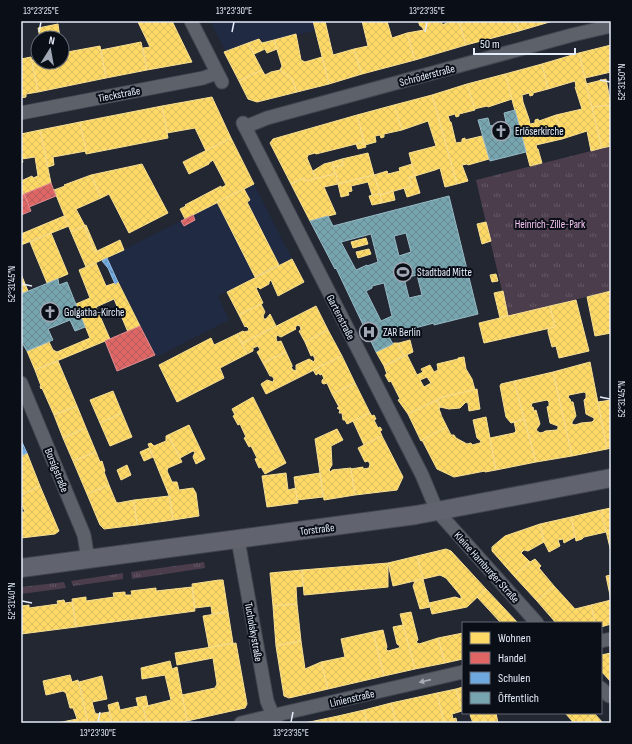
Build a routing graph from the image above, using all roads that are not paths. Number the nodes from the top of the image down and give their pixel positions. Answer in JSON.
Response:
{"nodes":[{"id":1,"x":191,"y":21,"type":"edge"},
{"id":2,"x":611,"y":26,"type":"edge"},
{"id":3,"x":21,"y":113,"type":"edge"},
{"id":4,"x":244,"y":125,"type":"joint"},
{"id":5,"x":21,"y":383,"type":"edge"},
{"id":6,"x":611,"y":478,"type":"edge"},
{"id":7,"x":437,"y":511,"type":"junction"},
{"id":8,"x":238,"y":540,"type":"junction"},
{"id":9,"x":88,"y":559,"type":"junction"},
{"id":10,"x":21,"y":568,"type":"edge"},
{"id":11,"x":536,"y":622,"type":"edge"},
{"id":12,"x":462,"y":672,"type":"edge"},
{"id":13,"x":274,"y":719,"type":"edge"},
{"id":14,"x":241,"y":723,"type":"edge"}],
"edges":[{"from":1,"to":3,"type":"street","name":"Tieckstraße"},
{"from":2,"to":4,"type":"street","name":"Schröderstraße"},
{"from":4,"to":7,"type":"street","name":"Gartenstraße"},
{"from":5,"to":9,"type":"street","name":"Borsigstraße"},
{"from":6,"to":7,"type":"main road","name":"Torstraße"},
{"from":7,"to":8,"type":"main road","name":"Torstraße"},
{"from":7,"to":11,"type":"street","name":"Kleine Hamburger Straße"},
{"from":8,"to":9,"type":"main road","name":"Torstraße"},
{"from":8,"to":13,"type":"street","name":"Tucholskystraße"},
{"from":9,"to":10,"type":"main road","name":"Torstraße"},
{"from":12,"to":13,"type":"street","name":"Linienstraße","one_way":true},
{"from":13,"to":14,"type":"street","name":"Linienstraße"}]}
